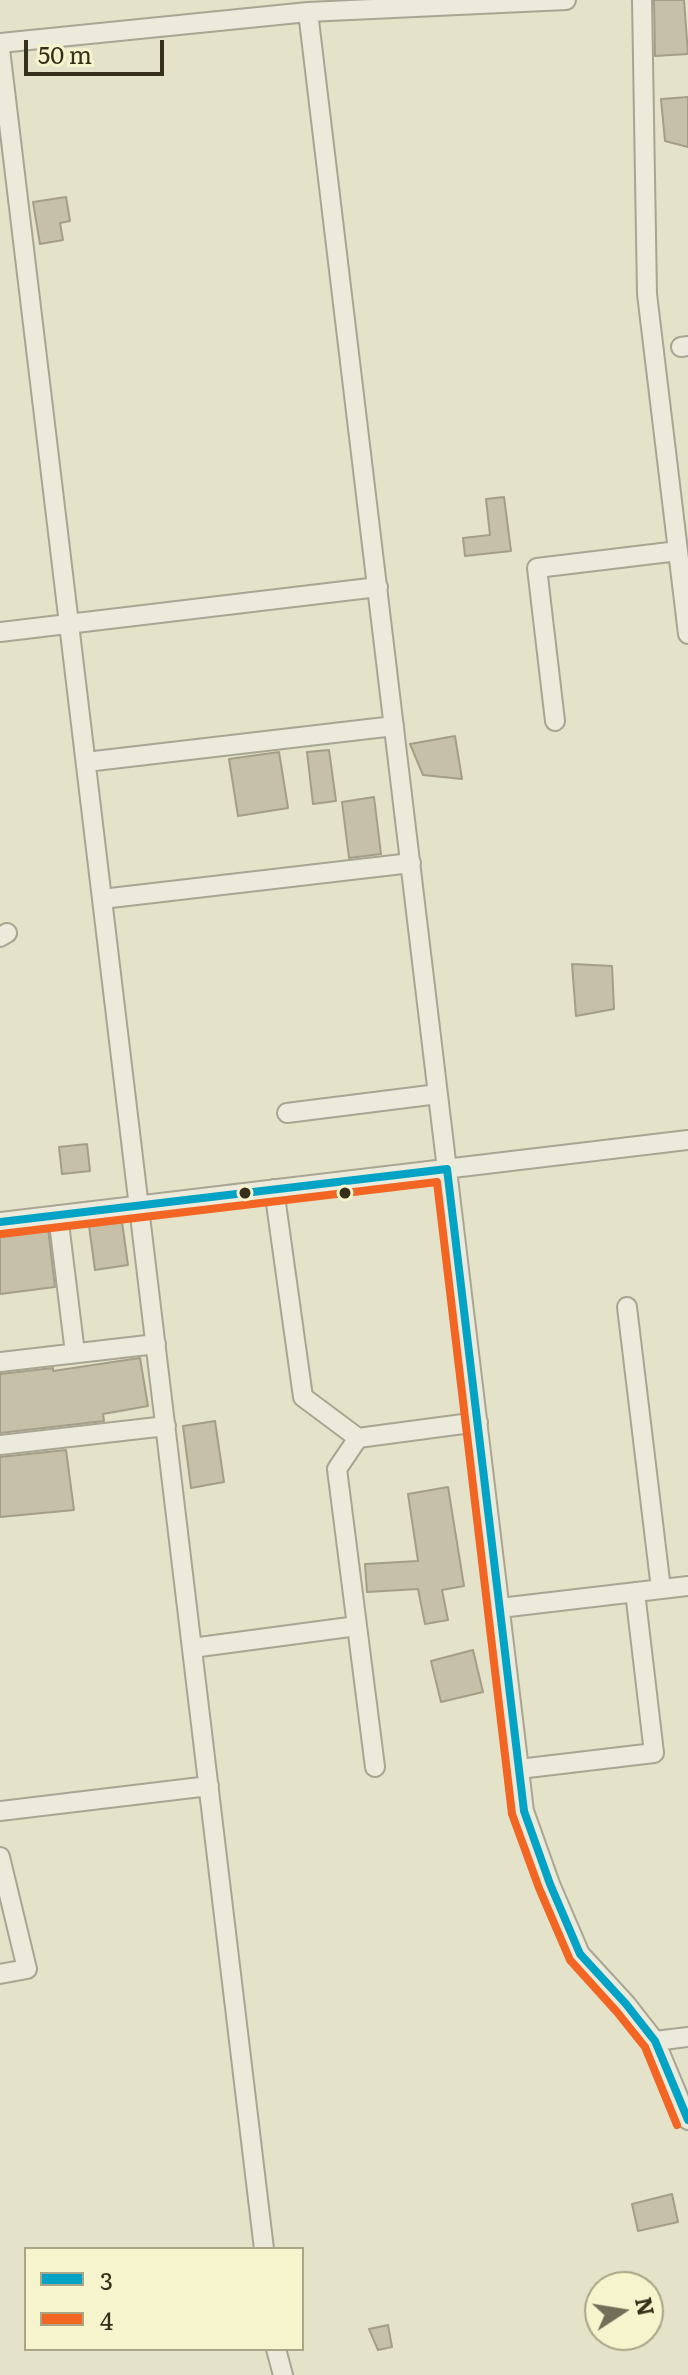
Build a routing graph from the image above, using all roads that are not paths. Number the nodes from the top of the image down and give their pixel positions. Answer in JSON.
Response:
{"nodes":[{"id":1,"x":566,"y":0,"type":"edge"},
{"id":2,"x":642,"y":0,"type":"edge"},
{"id":3,"x":308,"y":12,"type":"junction"},
{"id":4,"x":0,"y":43,"type":"edge"},
{"id":5,"x":0,"y":49,"type":"edge"},
{"id":6,"x":678,"y":551,"type":"junction"},
{"id":7,"x":378,"y":587,"type":"junction"},
{"id":8,"x":69,"y":624,"type":"junction"},
{"id":9,"x":0,"y":632,"type":"edge"},
{"id":10,"x":688,"y":634,"type":"edge"},
{"id":11,"x":555,"y":721,"type":"dead end"},
{"id":12,"x":394,"y":726,"type":"junction"},
{"id":13,"x":86,"y":762,"type":"junction"},
{"id":14,"x":411,"y":863,"type":"junction"},
{"id":15,"x":102,"y":899,"type":"junction"},
{"id":16,"x":438,"y":1094,"type":"junction"},
{"id":17,"x":287,"y":1113,"type":"dead end"},
{"id":18,"x":688,"y":1140,"type":"edge"},
{"id":19,"x":447,"y":1169,"type":"junction"},
{"id":20,"x":274,"y":1189,"type":"junction"},
{"id":21,"x":139,"y":1205,"type":"junction"},
{"id":22,"x":58,"y":1215,"type":"junction"},
{"id":23,"x":0,"y":1222,"type":"edge"},
{"id":24,"x":627,"y":1307,"type":"dead end"},
{"id":25,"x":156,"y":1344,"type":"junction"},
{"id":26,"x":75,"y":1353,"type":"junction"},
{"id":27,"x":0,"y":1362,"type":"edge"},
{"id":28,"x":478,"y":1422,"type":"junction"},
{"id":29,"x":166,"y":1426,"type":"junction"},
{"id":30,"x":358,"y":1438,"type":"junction"},
{"id":31,"x":0,"y":1445,"type":"edge"},
{"id":32,"x":688,"y":1586,"type":"edge"},
{"id":33,"x":661,"y":1589,"type":"junction"},
{"id":34,"x":635,"y":1592,"type":"junction"},
{"id":35,"x":500,"y":1608,"type":"junction"},
{"id":36,"x":357,"y":1626,"type":"junction"},
{"id":37,"x":192,"y":1648,"type":"junction"},
{"id":38,"x":375,"y":1767,"type":"dead end"},
{"id":39,"x":519,"y":1769,"type":"junction"},
{"id":40,"x":209,"y":1786,"type":"junction"},
{"id":41,"x":0,"y":1811,"type":"edge"},
{"id":42,"x":0,"y":1857,"type":"edge"},
{"id":43,"x":0,"y":1974,"type":"edge"},
{"id":44,"x":688,"y":2037,"type":"edge"},
{"id":45,"x":655,"y":2041,"type":"junction"},
{"id":46,"x":688,"y":2120,"type":"edge"},
{"id":47,"x":264,"y":2247,"type":"edge"},
{"id":48,"x":277,"y":2351,"type":"edge"},
{"id":49,"x":283,"y":2375,"type":"edge"}],
"edges":[{"from":1,"to":3,"type":"street"},
{"from":2,"to":6,"type":"street"},
{"from":3,"to":4,"type":"street"},
{"from":3,"to":7,"type":"street"},
{"from":5,"to":8,"type":"street"},
{"from":6,"to":10,"type":"street"},
{"from":6,"to":11,"type":"street"},
{"from":7,"to":8,"type":"street"},
{"from":7,"to":12,"type":"street"},
{"from":8,"to":9,"type":"street"},
{"from":8,"to":13,"type":"street"},
{"from":12,"to":13,"type":"street"},
{"from":12,"to":14,"type":"street"},
{"from":13,"to":15,"type":"street"},
{"from":14,"to":15,"type":"street"},
{"from":14,"to":16,"type":"street"},
{"from":15,"to":21,"type":"street"},
{"from":16,"to":17,"type":"street"},
{"from":16,"to":19,"type":"street"},
{"from":18,"to":19,"type":"street"},
{"from":19,"to":20,"type":"street"},
{"from":19,"to":28,"type":"street"},
{"from":20,"to":21,"type":"street"},
{"from":20,"to":30,"type":"street"},
{"from":21,"to":22,"type":"street"},
{"from":21,"to":25,"type":"street"},
{"from":22,"to":23,"type":"street"},
{"from":22,"to":26,"type":"street"},
{"from":24,"to":33,"type":"street"},
{"from":25,"to":26,"type":"street"},
{"from":25,"to":29,"type":"street"},
{"from":26,"to":27,"type":"street"},
{"from":28,"to":30,"type":"street"},
{"from":28,"to":35,"type":"street"},
{"from":29,"to":31,"type":"street"},
{"from":29,"to":37,"type":"street"},
{"from":30,"to":36,"type":"street"},
{"from":32,"to":33,"type":"street"},
{"from":33,"to":34,"type":"street"},
{"from":34,"to":35,"type":"street"},
{"from":34,"to":39,"type":"street"},
{"from":35,"to":39,"type":"street"},
{"from":36,"to":37,"type":"street"},
{"from":36,"to":38,"type":"street"},
{"from":37,"to":40,"type":"street"},
{"from":39,"to":45,"type":"street"},
{"from":40,"to":41,"type":"street"},
{"from":40,"to":47,"type":"street"},
{"from":42,"to":43,"type":"street"},
{"from":44,"to":45,"type":"street"},
{"from":45,"to":46,"type":"street"},
{"from":48,"to":49,"type":"street"}]}
